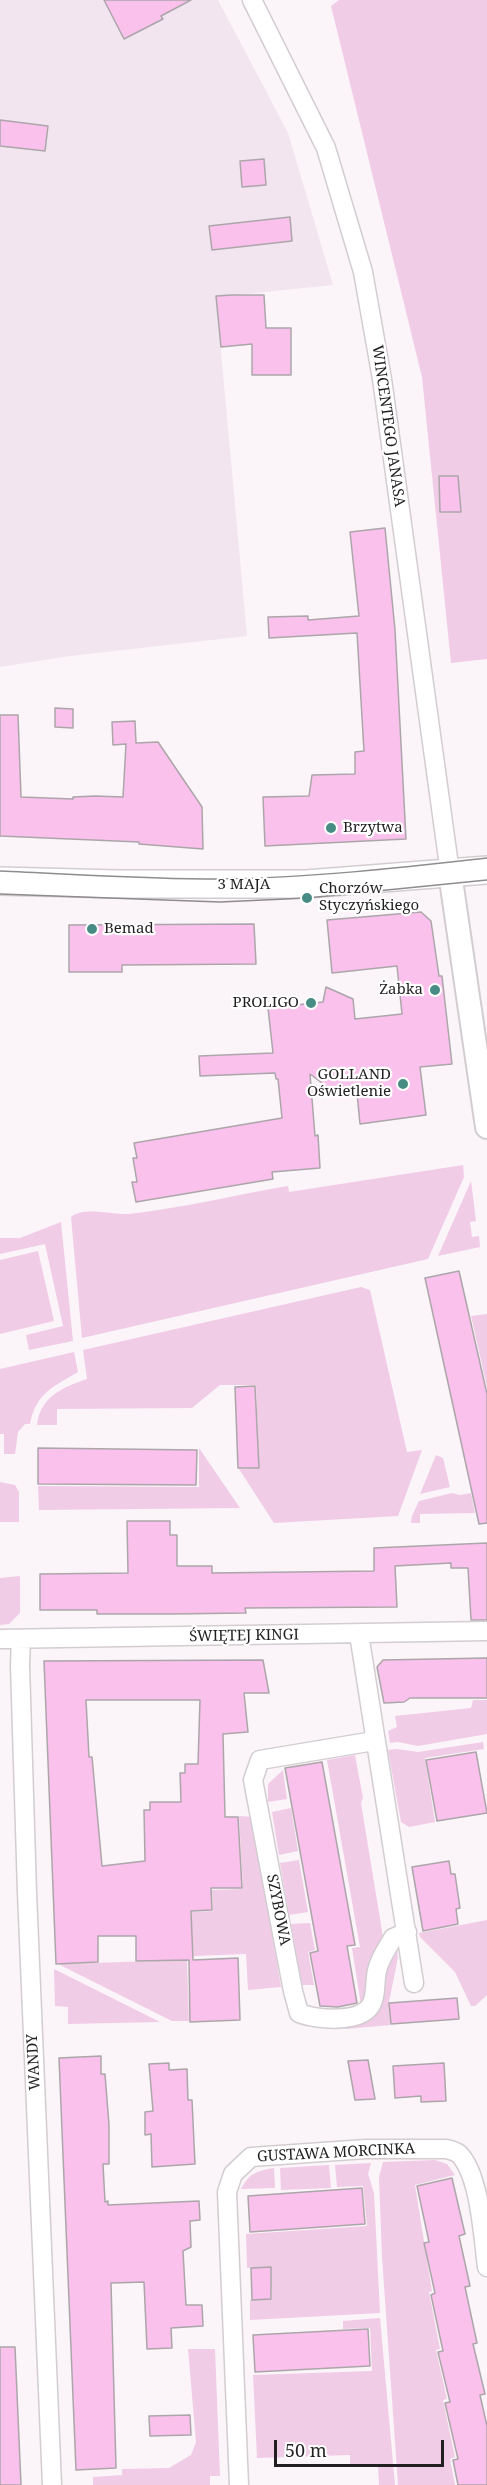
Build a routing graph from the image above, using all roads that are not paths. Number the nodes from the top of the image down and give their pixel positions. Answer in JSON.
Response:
{"nodes":[{"id":1,"x":252,"y":0,"type":"edge"},
{"id":2,"x":487,"y":870,"type":"edge"},
{"id":3,"x":450,"y":873,"type":"junction"},
{"id":4,"x":0,"y":881,"type":"edge"},
{"id":5,"x":487,"y":1127,"type":"edge"},
{"id":6,"x":487,"y":1631,"type":"edge"},
{"id":7,"x":359,"y":1634,"type":"junction"},
{"id":8,"x":0,"y":1639,"type":"edge"},
{"id":9,"x":21,"y":1639,"type":"junction"},
{"id":10,"x":374,"y":1741,"type":"junction"},
{"id":11,"x":407,"y":1932,"type":"junction"},
{"id":12,"x":414,"y":1983,"type":"dead end"},
{"id":13,"x":487,"y":2267,"type":"edge"},
{"id":14,"x":52,"y":2485,"type":"edge"},
{"id":15,"x":239,"y":2485,"type":"edge"}],
"edges":[{"from":1,"to":3,"type":"street","name":"WINCENTEGO JANASA"},
{"from":2,"to":3,"type":"main road","name":"3 MAJA"},
{"from":3,"to":4,"type":"main road","name":"3 MAJA"},
{"from":3,"to":5,"type":"street"},
{"from":6,"to":7,"type":"street","name":"ŚWIĘTEJ KINGI"},
{"from":7,"to":9,"type":"street","name":"ŚWIĘTEJ KINGI"},
{"from":7,"to":10,"type":"street"},
{"from":8,"to":9,"type":"street","name":"ŚWIĘTEJ KINGI"},
{"from":9,"to":14,"type":"street","name":"WANDY"},
{"from":10,"to":11,"type":"street"},
{"from":10,"to":11,"type":"street","name":"SZYBOWA"},
{"from":11,"to":12,"type":"street"},
{"from":13,"to":15,"type":"street","name":"GUSTAWA MORCINKA"}]}
